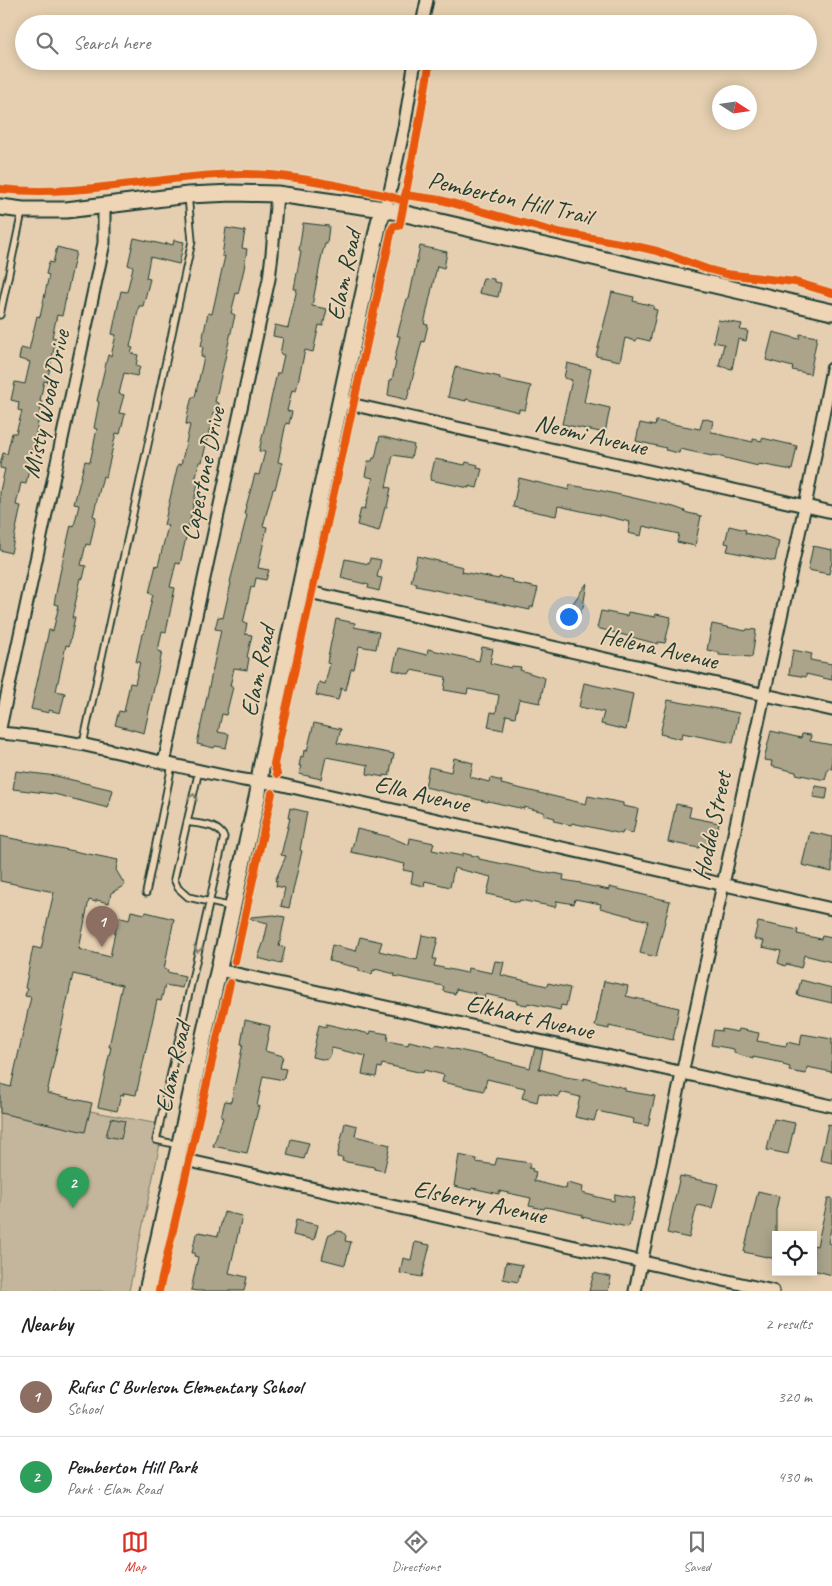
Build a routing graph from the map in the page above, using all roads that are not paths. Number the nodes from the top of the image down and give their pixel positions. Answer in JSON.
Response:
{"nodes":[{"id":1,"x":427,"y":0,"type":"edge"},
{"id":2,"x":424,"y":15,"type":"edge"},
{"id":3,"x":414,"y":70,"type":"edge"},
{"id":4,"x":277,"y":194,"type":"junction"},
{"id":5,"x":188,"y":195,"type":"junction"},
{"id":6,"x":104,"y":206,"type":"junction"},
{"id":7,"x":0,"y":207,"type":"edge"},
{"id":8,"x":384,"y":209,"type":"junction"},
{"id":9,"x":23,"y":210,"type":"junction"},
{"id":10,"x":832,"y":312,"type":"edge"},
{"id":11,"x":0,"y":315,"type":"edge"},
{"id":12,"x":832,"y":369,"type":"edge"},
{"id":13,"x":341,"y":402,"type":"junction"},
{"id":14,"x":805,"y":506,"type":"junction"},
{"id":15,"x":832,"y":512,"type":"edge"},
{"id":16,"x":300,"y":590,"type":"junction"},
{"id":17,"x":763,"y":695,"type":"junction"},
{"id":18,"x":832,"y":710,"type":"edge"},
{"id":19,"x":0,"y":728,"type":"edge"},
{"id":20,"x":0,"y":734,"type":"edge"},
{"id":21,"x":83,"y":744,"type":"junction"},
{"id":22,"x":168,"y":764,"type":"junction"},
{"id":23,"x":199,"y":770,"type":"junction"},
{"id":24,"x":259,"y":781,"type":"junction"},
{"id":25,"x":187,"y":822,"type":"junction"},
{"id":26,"x":723,"y":885,"type":"junction"},
{"id":27,"x":146,"y":893,"type":"dead end"},
{"id":28,"x":209,"y":902,"type":"junction"},
{"id":29,"x":232,"y":907,"type":"junction"},
{"id":30,"x":832,"y":909,"type":"edge"},
{"id":31,"x":219,"y":970,"type":"junction"},
{"id":32,"x":682,"y":1074,"type":"junction"},
{"id":33,"x":832,"y":1106,"type":"edge"},
{"id":34,"x":178,"y":1152,"type":"junction"},
{"id":35,"x":641,"y":1261,"type":"junction"},
{"id":36,"x":147,"y":1291,"type":"edge"},
{"id":37,"x":635,"y":1291,"type":"edge"},
{"id":38,"x":773,"y":1291,"type":"edge"}],
"edges":[{"from":1,"to":2,"type":"street"},
{"from":3,"to":8,"type":"street","name":"Elam Road"},
{"from":4,"to":5,"type":"street"},
{"from":4,"to":8,"type":"street"},
{"from":4,"to":22,"type":"street","name":"Capestone Drive"},
{"from":5,"to":6,"type":"street"},
{"from":5,"to":21,"type":"lane"},
{"from":6,"to":9,"type":"street"},
{"from":6,"to":19,"type":"street","name":"Misty Wood Drive"},
{"from":7,"to":9,"type":"street"},
{"from":8,"to":10,"type":"street"},
{"from":8,"to":13,"type":"street","name":"Elam Road"},
{"from":9,"to":11,"type":"lane"},
{"from":12,"to":14,"type":"street","name":"Hodde Street"},
{"from":13,"to":14,"type":"street","name":"Neomi Avenue"},
{"from":13,"to":16,"type":"street","name":"Elam Road"},
{"from":14,"to":15,"type":"street","name":"Neomi Avenue"},
{"from":14,"to":17,"type":"street","name":"Hodde Street"},
{"from":16,"to":17,"type":"street","name":"Helena Avenue"},
{"from":16,"to":24,"type":"street","name":"Elam Road"},
{"from":17,"to":18,"type":"street","name":"Helena Avenue"},
{"from":17,"to":26,"type":"street","name":"Hodde Street"},
{"from":20,"to":21,"type":"street","name":"Ella Avenue"},
{"from":21,"to":22,"type":"street","name":"Ella Avenue"},
{"from":22,"to":23,"type":"street","name":"Ella Avenue"},
{"from":22,"to":27,"type":"lane"},
{"from":23,"to":24,"type":"street","name":"Ella Avenue"},
{"from":25,"to":23,"type":"lane","one_way":true},
{"from":24,"to":26,"type":"street","name":"Ella Avenue"},
{"from":24,"to":29,"type":"street","name":"Elam Road"},
{"from":25,"to":28,"type":"lane"},
{"from":25,"to":28,"type":"lane"},
{"from":26,"to":30,"type":"street","name":"Ella Avenue"},
{"from":26,"to":32,"type":"street","name":"Hodde Street"},
{"from":28,"to":29,"type":"lane"},
{"from":28,"to":34,"type":"lane","one_way":true},
{"from":29,"to":31,"type":"street","name":"Elam Road"},
{"from":31,"to":32,"type":"street","name":"Elkhart Avenue"},
{"from":31,"to":34,"type":"street","name":"Elam Road"},
{"from":32,"to":33,"type":"street","name":"Elkhart Avenue"},
{"from":32,"to":35,"type":"street","name":"Hodde Street"},
{"from":34,"to":35,"type":"street","name":"Elsberry Avenue"},
{"from":34,"to":36,"type":"street","name":"Elam Road"},
{"from":35,"to":37,"type":"street","name":"Hodde Street"},
{"from":35,"to":38,"type":"street","name":"Elsberry Avenue"}]}
